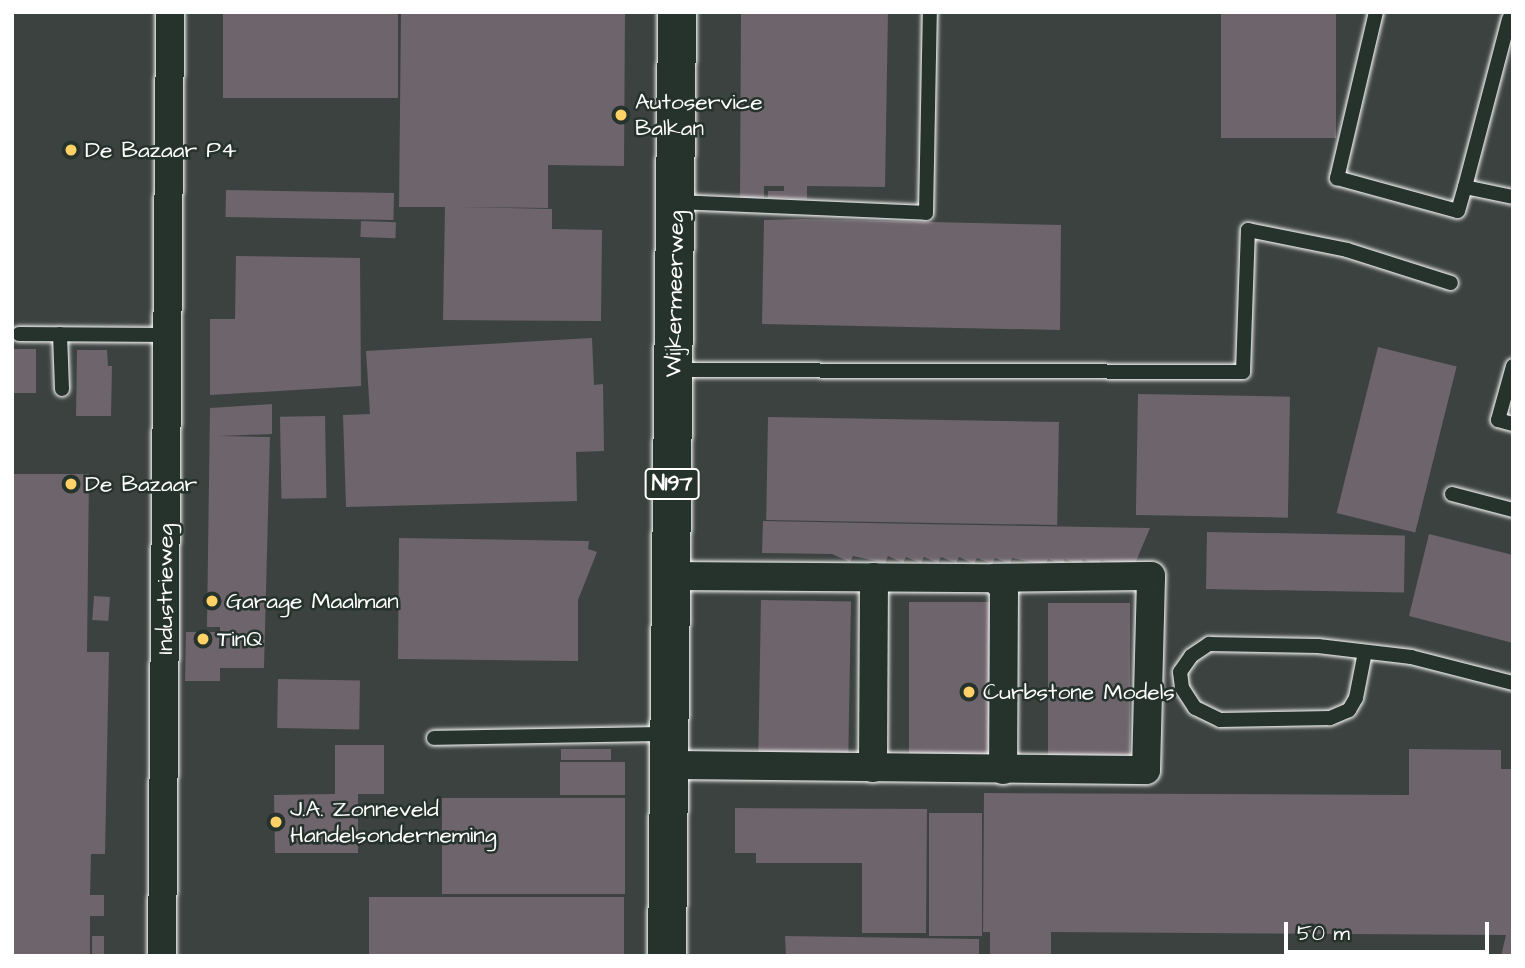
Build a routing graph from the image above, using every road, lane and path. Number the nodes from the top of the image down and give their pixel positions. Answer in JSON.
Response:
{"nodes":[{"id":1,"x":170,"y":12,"type":"edge"},
{"id":2,"x":677,"y":12,"type":"edge"},
{"id":3,"x":930,"y":12,"type":"edge"},
{"id":4,"x":1376,"y":12,"type":"edge"},
{"id":5,"x":1509,"y":19,"type":"dead end"},
{"id":6,"x":1465,"y":187,"type":"junction"},
{"id":7,"x":1513,"y":197,"type":"edge"},
{"id":8,"x":676,"y":202,"type":"junction"},
{"id":9,"x":1451,"y":283,"type":"dead end"},
{"id":10,"x":19,"y":334,"type":"dead end"},
{"id":11,"x":60,"y":334,"type":"junction"},
{"id":12,"x":167,"y":335,"type":"junction"},
{"id":13,"x":1513,"y":366,"type":"edge"},
{"id":14,"x":674,"y":370,"type":"junction"},
{"id":15,"x":62,"y":389,"type":"dead end"},
{"id":16,"x":1513,"y":424,"type":"edge"},
{"id":17,"x":1452,"y":494,"type":"dead end"},
{"id":18,"x":1513,"y":510,"type":"edge"},
{"id":19,"x":671,"y":576,"type":"junction"},
{"id":20,"x":874,"y":577,"type":"junction"},
{"id":21,"x":995,"y":578,"type":"junction"},
{"id":22,"x":1365,"y":652,"type":"junction"},
{"id":23,"x":1513,"y":683,"type":"edge"},
{"id":24,"x":434,"y":738,"type":"dead end"},
{"id":25,"x":669,"y":749,"type":"junction"},
{"id":26,"x":873,"y":768,"type":"junction"},
{"id":27,"x":1003,"y":770,"type":"junction"},
{"id":28,"x":162,"y":956,"type":"edge"},
{"id":29,"x":667,"y":956,"type":"edge"}],
"edges":[{"from":1,"to":12,"type":"street","name":"Industrieweg"},
{"from":2,"to":8,"type":"main road","name":"Wijkermeerweg","number":"N197"},
{"from":3,"to":8,"type":"lane"},
{"from":4,"to":6,"type":"lane"},
{"from":5,"to":6,"type":"lane"},
{"from":6,"to":7,"type":"lane"},
{"from":8,"to":14,"type":"main road","name":"Wijkermeerweg","number":"N197"},
{"from":9,"to":14,"type":"lane"},
{"from":10,"to":11,"type":"lane"},
{"from":11,"to":12,"type":"lane"},
{"from":11,"to":15,"type":"lane"},
{"from":12,"to":28,"type":"street","name":"Industrieweg"},
{"from":13,"to":16,"type":"lane"},
{"from":14,"to":19,"type":"main road","name":"Wijkermeerweg","number":"N197"},
{"from":17,"to":18,"type":"lane"},
{"from":19,"to":20,"type":"street"},
{"from":19,"to":25,"type":"main road","name":"Wijkermeerweg","number":"N197"},
{"from":20,"to":21,"type":"street"},
{"from":20,"to":26,"type":"street"},
{"from":21,"to":27,"type":"street"},
{"from":21,"to":27,"type":"street"},
{"from":22,"to":22,"type":"lane"},
{"from":22,"to":23,"type":"lane"},
{"from":24,"to":25,"type":"lane"},
{"from":25,"to":26,"type":"street"},
{"from":25,"to":29,"type":"main road","name":"Wijkermeerweg","number":"N197"},
{"from":26,"to":27,"type":"street"}]}
